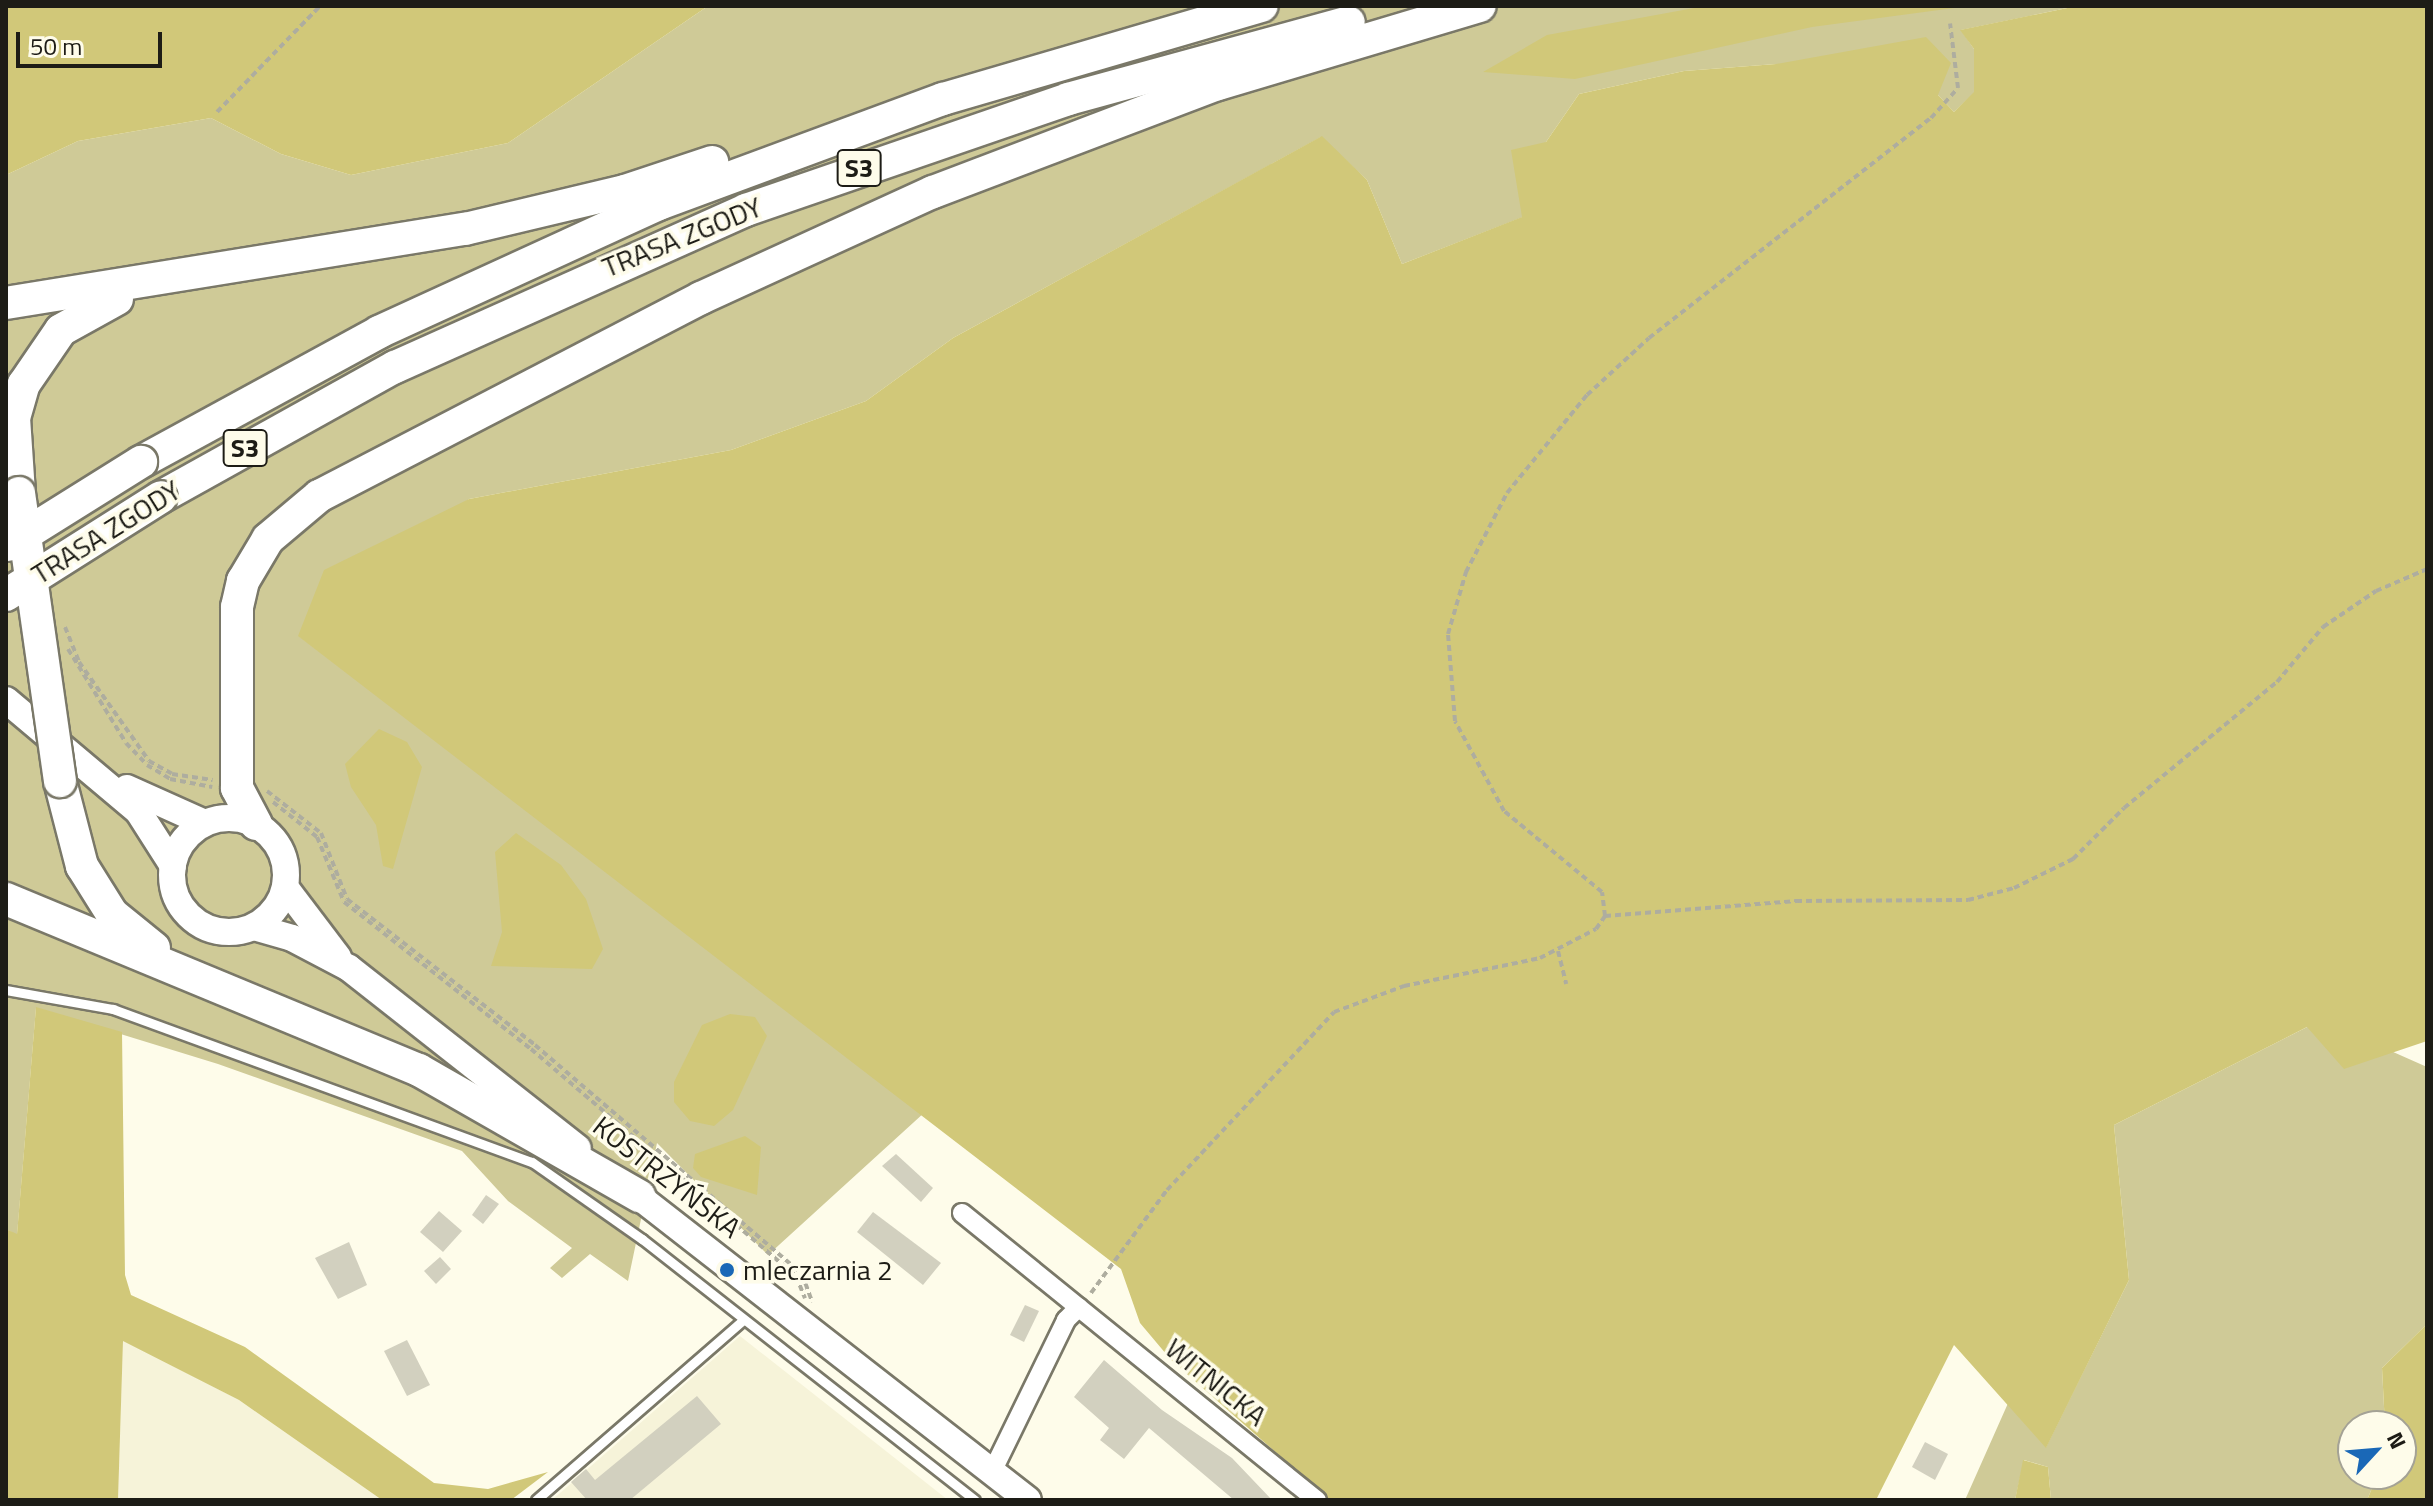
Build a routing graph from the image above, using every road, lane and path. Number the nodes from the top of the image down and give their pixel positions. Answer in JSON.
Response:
{"nodes":[{"id":1,"x":320,"y":6,"type":"edge"},
{"id":2,"x":1262,"y":6,"type":"edge"},
{"id":3,"x":1412,"y":6,"type":"edge"},
{"id":4,"x":1480,"y":6,"type":"edge"},
{"id":5,"x":1950,"y":23,"type":"dead end"},
{"id":6,"x":943,"y":99,"type":"junction"},
{"id":7,"x":217,"y":112,"type":"dead end"},
{"id":8,"x":197,"y":276,"type":"junction"},
{"id":9,"x":6,"y":303,"type":"edge"},
{"id":10,"x":6,"y":547,"type":"edge"},
{"id":11,"x":2427,"y":569,"type":"edge"},
{"id":12,"x":6,"y":595,"type":"edge"},
{"id":13,"x":62,"y":619,"type":"dead end"},
{"id":14,"x":56,"y":622,"type":"dead end"},
{"id":15,"x":6,"y":700,"type":"edge"},
{"id":16,"x":99,"y":773,"type":"junction"},
{"id":17,"x":237,"y":784,"type":"junction"},
{"id":18,"x":205,"y":823,"type":"junction"},
{"id":19,"x":256,"y":824,"type":"junction"},
{"id":20,"x":173,"y":866,"type":"junction"},
{"id":21,"x":285,"y":887,"type":"junction"},
{"id":22,"x":6,"y":899,"type":"edge"},
{"id":23,"x":1605,"y":916,"type":"junction"},
{"id":24,"x":254,"y":927,"type":"junction"},
{"id":25,"x":1558,"y":951,"type":"junction"},
{"id":26,"x":349,"y":968,"type":"junction"},
{"id":27,"x":1566,"y":984,"type":"dead end"},
{"id":28,"x":214,"y":987,"type":"junction"},
{"id":29,"x":6,"y":990,"type":"edge"},
{"id":30,"x":639,"y":1196,"type":"junction"},
{"id":31,"x":962,"y":1213,"type":"dead end"},
{"id":32,"x":1079,"y":1307,"type":"junction"},
{"id":33,"x":813,"y":1311,"type":"dead end"},
{"id":34,"x":742,"y":1321,"type":"junction"},
{"id":35,"x":992,"y":1472,"type":"junction"},
{"id":36,"x":536,"y":1500,"type":"edge"},
{"id":37,"x":975,"y":1500,"type":"edge"},
{"id":38,"x":1028,"y":1500,"type":"edge"},
{"id":39,"x":1317,"y":1500,"type":"edge"}],
"edges":[{"from":1,"to":7,"type":"path"},
{"from":2,"to":6,"type":"highway","name":"TRASA ZGODY","number":"S3"},
{"from":3,"to":12,"type":"highway","name":"TRASA ZGODY","number":"S3","bridge":true},
{"from":4,"to":17,"type":"highway"},
{"from":5,"to":23,"type":"path"},
{"from":6,"to":8,"type":"highway"},
{"from":6,"to":10,"type":"highway","name":"TRASA ZGODY","number":"S3","bridge":true},
{"from":8,"to":9,"type":"highway"},
{"from":8,"to":28,"type":"highway","bridge":true},
{"from":11,"to":23,"type":"path"},
{"from":13,"to":17,"type":"path"},
{"from":14,"to":17,"type":"path"},
{"from":15,"to":16,"type":"main road"},
{"from":16,"to":18,"type":"main road"},
{"from":16,"to":20,"type":"main road"},
{"from":17,"to":19,"type":"highway"},
{"from":17,"to":33,"type":"path"},
{"from":18,"to":19,"type":"main road"},
{"from":18,"to":20,"type":"main road"},
{"from":19,"to":21,"type":"main road"},
{"from":20,"to":24,"type":"main road"},
{"from":21,"to":24,"type":"main road"},
{"from":21,"to":26,"type":"main road"},
{"from":22,"to":28,"type":"highway"},
{"from":23,"to":25,"type":"path"},
{"from":24,"to":26,"type":"main road","name":"KOSTRZYŃSKA"},
{"from":25,"to":27,"type":"path"},
{"from":25,"to":32,"type":"path"},
{"from":26,"to":30,"type":"main road","name":"KOSTRZYŃSKA"},
{"from":28,"to":30,"type":"highway"},
{"from":29,"to":34,"type":"lane"},
{"from":30,"to":35,"type":"main road","name":"KOSTRZYŃSKA"},
{"from":31,"to":32,"type":"street","name":"WITNICKA"},
{"from":32,"to":35,"type":"street"},
{"from":32,"to":39,"type":"street","name":"WITNICKA"},
{"from":34,"to":36,"type":"lane"},
{"from":34,"to":37,"type":"lane"},
{"from":35,"to":38,"type":"main road","name":"KOSTRZYŃSKA"}]}
